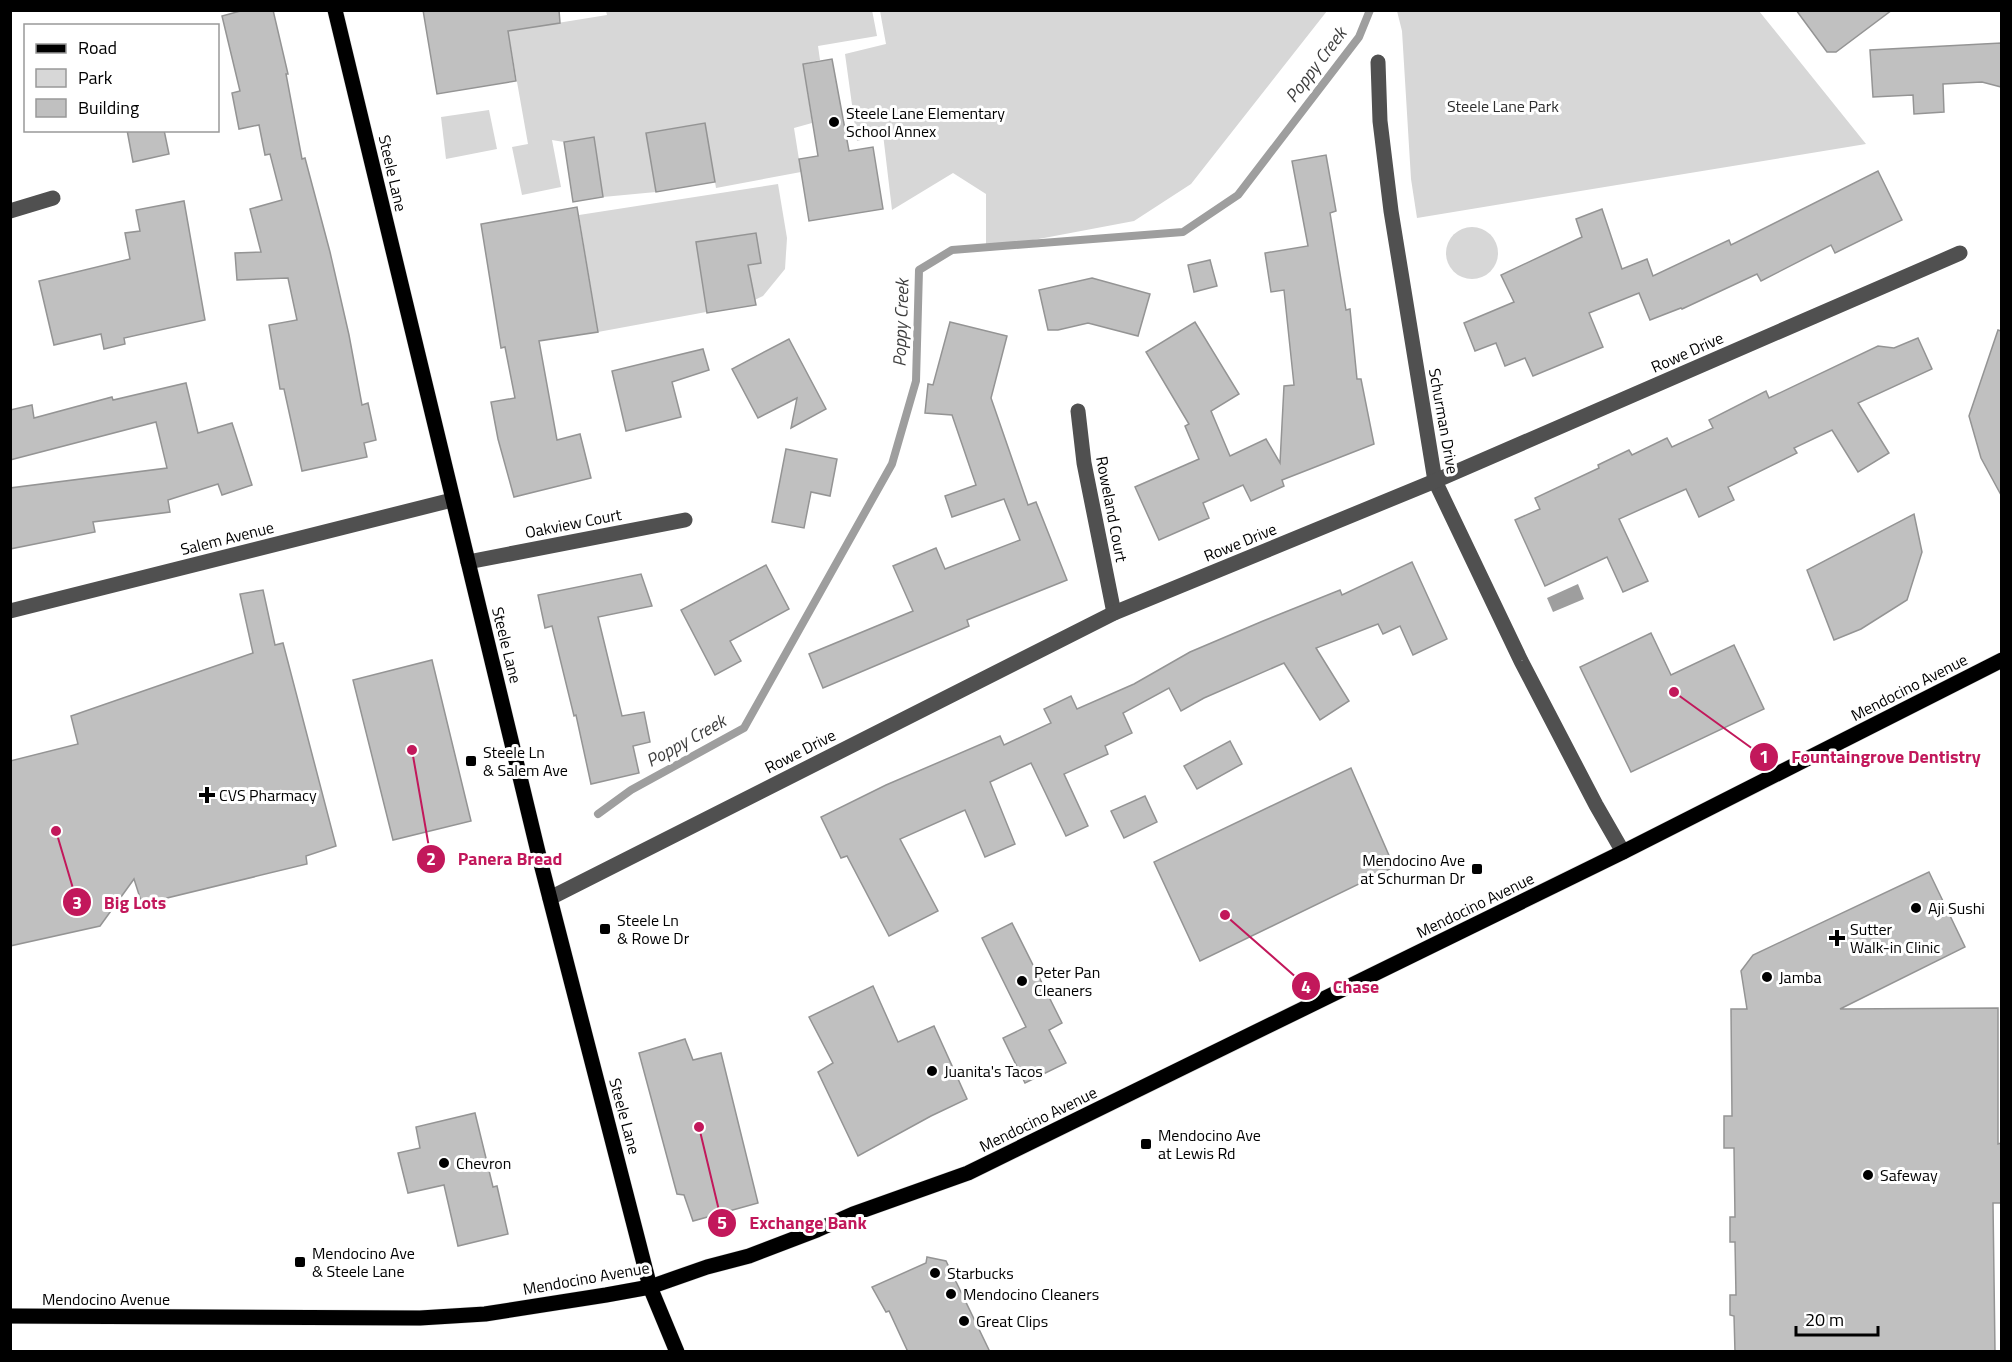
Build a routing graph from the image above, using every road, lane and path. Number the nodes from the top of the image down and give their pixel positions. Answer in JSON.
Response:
{"nodes":[{"id":1,"x":335,"y":10,"type":"edge"},
{"id":2,"x":1378,"y":62,"type":"dead end"},
{"id":3,"x":53,"y":198,"type":"dead end"},
{"id":4,"x":10,"y":211,"type":"edge"},
{"id":5,"x":1960,"y":253,"type":"dead end"},
{"id":6,"x":1078,"y":411,"type":"dead end"},
{"id":7,"x":1435,"y":482,"type":"junction"},
{"id":8,"x":452,"y":500,"type":"junction"},
{"id":9,"x":685,"y":520,"type":"dead end"},
{"id":10,"x":468,"y":562,"type":"junction"},
{"id":11,"x":10,"y":611,"type":"edge"},
{"id":12,"x":1114,"y":613,"type":"junction"},
{"id":13,"x":2001,"y":660,"type":"edge"},
{"id":14,"x":1623,"y":852,"type":"junction"},
{"id":15,"x":550,"y":898,"type":"junction"},
{"id":16,"x":650,"y":1287,"type":"junction"},
{"id":17,"x":10,"y":1316,"type":"edge"},
{"id":18,"x":677,"y":1352,"type":"edge"}],
"edges":[{"from":1,"to":8,"type":"main road","name":"Steele Lane"},
{"from":2,"to":7,"type":"street","name":"Schurman Drive"},
{"from":3,"to":4,"type":"street"},
{"from":5,"to":7,"type":"street","name":"Rowe Drive"},
{"from":6,"to":12,"type":"street","name":"Roweland Court"},
{"from":7,"to":12,"type":"street","name":"Rowe Drive"},
{"from":7,"to":14,"type":"street","name":"Schurman Drive"},
{"from":8,"to":10,"type":"main road","name":"Steele Lane"},
{"from":8,"to":11,"type":"street","name":"Salem Avenue"},
{"from":9,"to":10,"type":"street","name":"Oakview Court"},
{"from":10,"to":15,"type":"main road","name":"Steele Lane"},
{"from":12,"to":15,"type":"street","name":"Rowe Drive"},
{"from":13,"to":14,"type":"main road","name":"Mendocino Avenue"},
{"from":14,"to":16,"type":"main road","name":"Mendocino Avenue"},
{"from":15,"to":16,"type":"main road","name":"Steele Lane"},
{"from":16,"to":17,"type":"main road","name":"Mendocino Avenue"},
{"from":16,"to":18,"type":"main road","name":"Steele Lane"}]}
